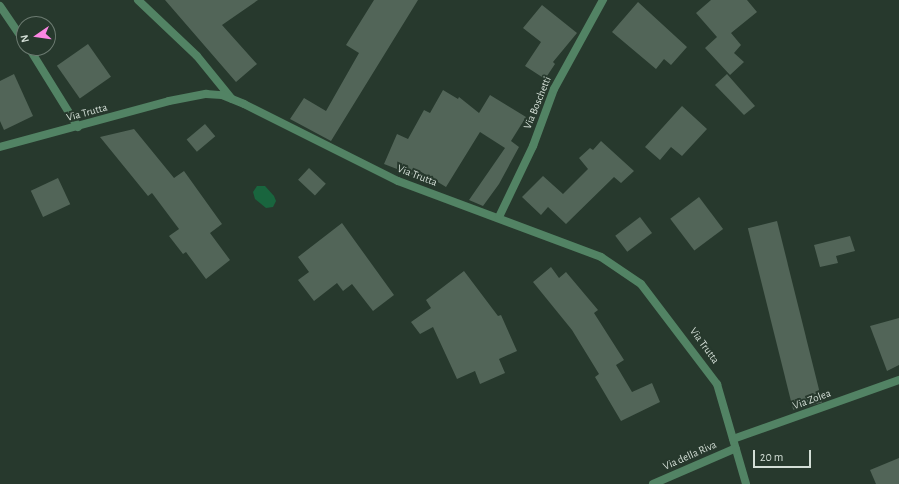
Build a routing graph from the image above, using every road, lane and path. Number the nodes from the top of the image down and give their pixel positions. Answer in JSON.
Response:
{"nodes":[{"id":1,"x":138,"y":0,"type":"edge"},
{"id":2,"x":602,"y":0,"type":"edge"},
{"id":3,"x":0,"y":6,"type":"edge"},
{"id":4,"x":16,"y":29,"type":"edge"},
{"id":5,"x":34,"y":56,"type":"edge"},
{"id":6,"x":232,"y":99,"type":"junction"},
{"id":7,"x":78,"y":127,"type":"junction"},
{"id":8,"x":0,"y":147,"type":"edge"},
{"id":9,"x":499,"y":218,"type":"junction"},
{"id":10,"x":899,"y":380,"type":"edge"},
{"id":11,"x":734,"y":444,"type":"junction"},
{"id":12,"x":653,"y":484,"type":"edge"},
{"id":13,"x":746,"y":484,"type":"edge"}],
"edges":[{"from":1,"to":6,"type":"street"},
{"from":2,"to":9,"type":"street","name":"Via Boschetti"},
{"from":3,"to":4,"type":"street"},
{"from":5,"to":7,"type":"street"},
{"from":6,"to":7,"type":"street","name":"Via Trutta"},
{"from":6,"to":9,"type":"street","name":"Via Trutta"},
{"from":7,"to":8,"type":"street","name":"Via Trutta"},
{"from":9,"to":11,"type":"street","name":"Via Trutta"},
{"from":10,"to":11,"type":"street","name":"Via Zolea"},
{"from":11,"to":12,"type":"street","name":"Via della Riva"},
{"from":11,"to":13,"type":"street","name":"Via Trutta"}]}
